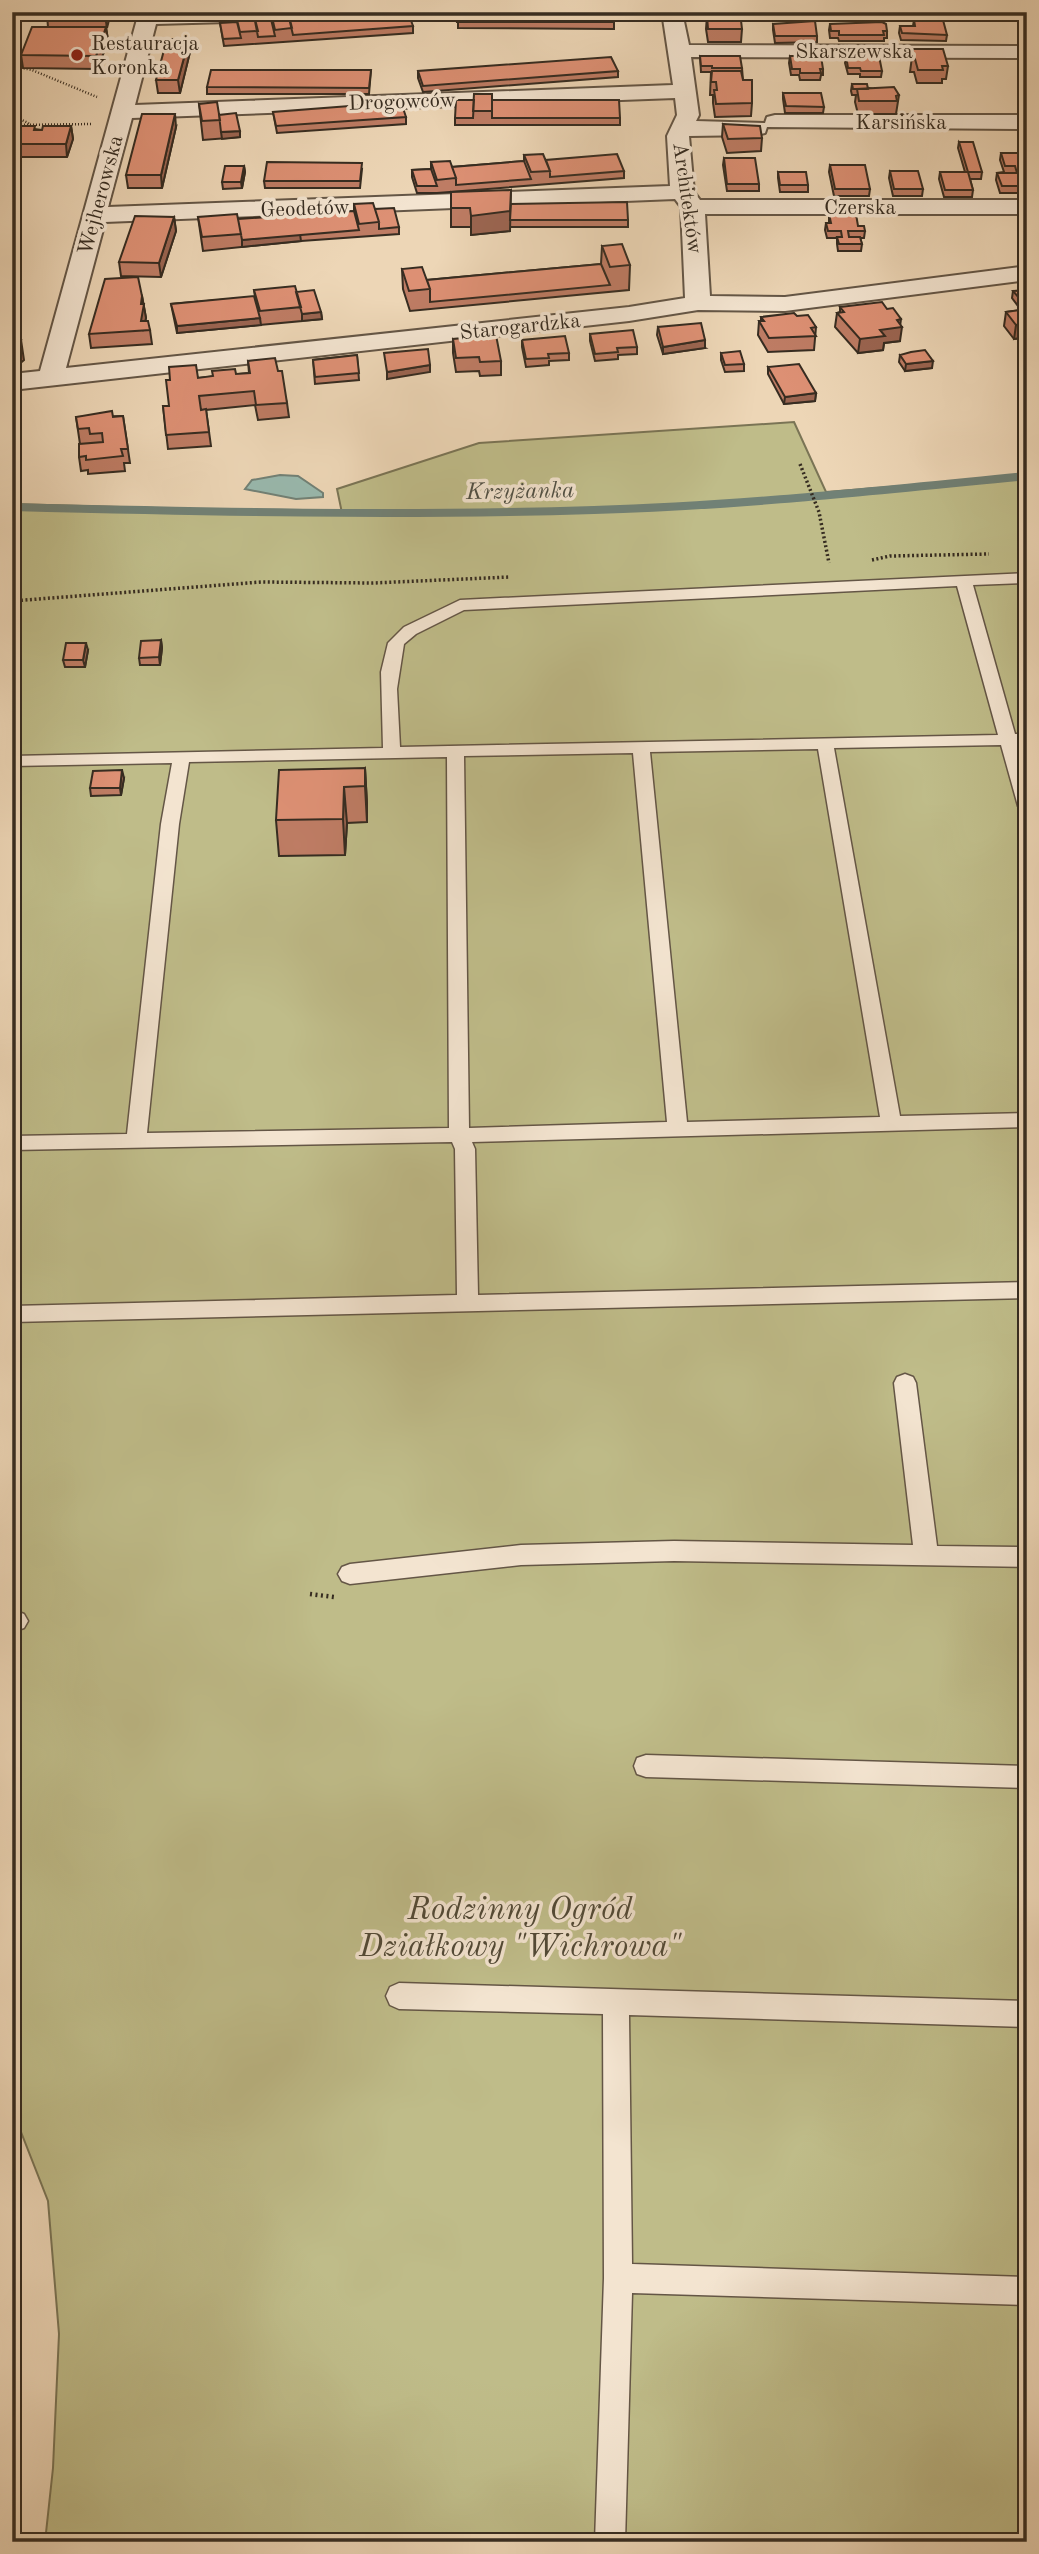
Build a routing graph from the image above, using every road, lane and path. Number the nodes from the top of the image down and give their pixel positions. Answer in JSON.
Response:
{"nodes":[{"id":1,"x":369,"y":12,"type":"edge"},
{"id":2,"x":672,"y":12,"type":"edge"},
{"id":3,"x":149,"y":15,"type":"edge"},
{"id":4,"x":680,"y":51,"type":"junction"},
{"id":5,"x":1027,"y":52,"type":"edge"},
{"id":6,"x":12,"y":66,"type":"edge"},
{"id":7,"x":683,"y":91,"type":"junction"},
{"id":8,"x":12,"y":115,"type":"edge"},
{"id":9,"x":120,"y":119,"type":"junction"},
{"id":10,"x":1027,"y":122,"type":"edge"},
{"id":11,"x":31,"y":124,"type":"junction"},
{"id":12,"x":12,"y":125,"type":"edge"},
{"id":13,"x":681,"y":127,"type":"junction"},
{"id":14,"x":688,"y":200,"type":"junction"},
{"id":15,"x":1027,"y":207,"type":"edge"},
{"id":16,"x":96,"y":215,"type":"junction"},
{"id":17,"x":1027,"y":273,"type":"edge"},
{"id":18,"x":698,"y":303,"type":"junction"},
{"id":19,"x":51,"y":378,"type":"junction"},
{"id":20,"x":12,"y":382,"type":"edge"},
{"id":21,"x":800,"y":464,"type":"dead end"},
{"id":22,"x":990,"y":554,"type":"dead end"},
{"id":23,"x":870,"y":561,"type":"dead end"},
{"id":24,"x":839,"y":562,"type":"dead end"},
{"id":25,"x":829,"y":563,"type":"junction"},
{"id":26,"x":816,"y":564,"type":"dead end"},
{"id":27,"x":518,"y":577,"type":"dead end"},
{"id":28,"x":1027,"y":578,"type":"edge"},
{"id":29,"x":963,"y":579,"type":"junction"},
{"id":30,"x":12,"y":601,"type":"edge"},
{"id":31,"x":1027,"y":738,"type":"edge"},
{"id":32,"x":1008,"y":739,"type":"junction"},
{"id":33,"x":825,"y":743,"type":"junction"},
{"id":34,"x":642,"y":746,"type":"junction"},
{"id":35,"x":455,"y":750,"type":"junction"},
{"id":36,"x":392,"y":751,"type":"junction"},
{"id":37,"x":181,"y":757,"type":"junction"},
{"id":38,"x":12,"y":761,"type":"edge"},
{"id":39,"x":1027,"y":806,"type":"edge"},
{"id":40,"x":1027,"y":1120,"type":"edge"},
{"id":41,"x":891,"y":1123,"type":"junction"},
{"id":42,"x":678,"y":1129,"type":"junction"},
{"id":43,"x":459,"y":1135,"type":"junction"},
{"id":44,"x":136,"y":1141,"type":"junction"},
{"id":45,"x":12,"y":1143,"type":"edge"},
{"id":46,"x":1027,"y":1290,"type":"edge"},
{"id":47,"x":468,"y":1304,"type":"junction"},
{"id":48,"x":12,"y":1314,"type":"edge"},
{"id":49,"x":905,"y":1383,"type":"dead end"},
{"id":50,"x":926,"y":1554,"type":"junction"},
{"id":51,"x":1027,"y":1557,"type":"edge"},
{"id":52,"x":350,"y":1574,"type":"dead end"},
{"id":53,"x":646,"y":1766,"type":"dead end"},
{"id":54,"x":1027,"y":1777,"type":"edge"},
{"id":55,"x":399,"y":1996,"type":"dead end"},
{"id":56,"x":616,"y":2002,"type":"junction"},
{"id":57,"x":1027,"y":2014,"type":"edge"},
{"id":58,"x":618,"y":2278,"type":"junction"},
{"id":59,"x":1027,"y":2291,"type":"edge"},
{"id":60,"x":610,"y":2542,"type":"edge"}],
"edges":[{"from":1,"to":3,"type":"street"},
{"from":2,"to":4,"type":"street","name":"Architektów"},
{"from":3,"to":9,"type":"street","name":"Wejherowska"},
{"from":4,"to":5,"type":"street","name":"Skarszewska"},
{"from":4,"to":7,"type":"street","name":"Architektów"},
{"from":6,"to":9,"type":"path"},
{"from":7,"to":9,"type":"street","name":"Drogowców"},
{"from":7,"to":13,"type":"street","name":"Architektów"},
{"from":8,"to":11,"type":"path"},
{"from":9,"to":11,"type":"path"},
{"from":9,"to":16,"type":"street","name":"Wejherowska"},
{"from":10,"to":13,"type":"street","name":"Karsińska"},
{"from":11,"to":12,"type":"path"},
{"from":13,"to":14,"type":"street","name":"Architektów"},
{"from":14,"to":15,"type":"street","name":"Czerska"},
{"from":14,"to":16,"type":"street","name":"Geodetów"},
{"from":14,"to":18,"type":"street","name":"Architektów"},
{"from":16,"to":19,"type":"street","name":"Wejherowska"},
{"from":17,"to":18,"type":"street","name":"Starogardzka"},
{"from":18,"to":19,"type":"street","name":"Starogardzka"},
{"from":19,"to":20,"type":"street","name":"Starogardzka"},
{"from":21,"to":25,"type":"path"},
{"from":22,"to":23,"type":"path"},
{"from":24,"to":25,"type":"path"},
{"from":25,"to":26,"type":"path"},
{"from":27,"to":30,"type":"path"},
{"from":28,"to":29,"type":"lane"},
{"from":29,"to":32,"type":"lane"},
{"from":29,"to":36,"type":"lane"},
{"from":31,"to":32,"type":"lane"},
{"from":32,"to":33,"type":"lane"},
{"from":32,"to":39,"type":"lane"},
{"from":33,"to":34,"type":"lane"},
{"from":33,"to":41,"type":"lane"},
{"from":34,"to":35,"type":"lane"},
{"from":34,"to":42,"type":"lane"},
{"from":35,"to":36,"type":"lane"},
{"from":35,"to":43,"type":"lane"},
{"from":36,"to":37,"type":"lane"},
{"from":37,"to":38,"type":"lane"},
{"from":37,"to":44,"type":"lane"},
{"from":40,"to":41,"type":"lane"},
{"from":41,"to":42,"type":"lane"},
{"from":42,"to":43,"type":"lane"},
{"from":43,"to":44,"type":"lane"},
{"from":43,"to":47,"type":"lane"},
{"from":44,"to":45,"type":"lane"},
{"from":46,"to":47,"type":"lane"},
{"from":47,"to":48,"type":"lane"},
{"from":49,"to":50,"type":"lane"},
{"from":50,"to":51,"type":"lane"},
{"from":50,"to":52,"type":"lane"},
{"from":53,"to":54,"type":"lane"},
{"from":55,"to":56,"type":"lane"},
{"from":56,"to":57,"type":"lane"},
{"from":56,"to":58,"type":"lane"},
{"from":58,"to":59,"type":"lane"},
{"from":58,"to":60,"type":"lane"}]}
